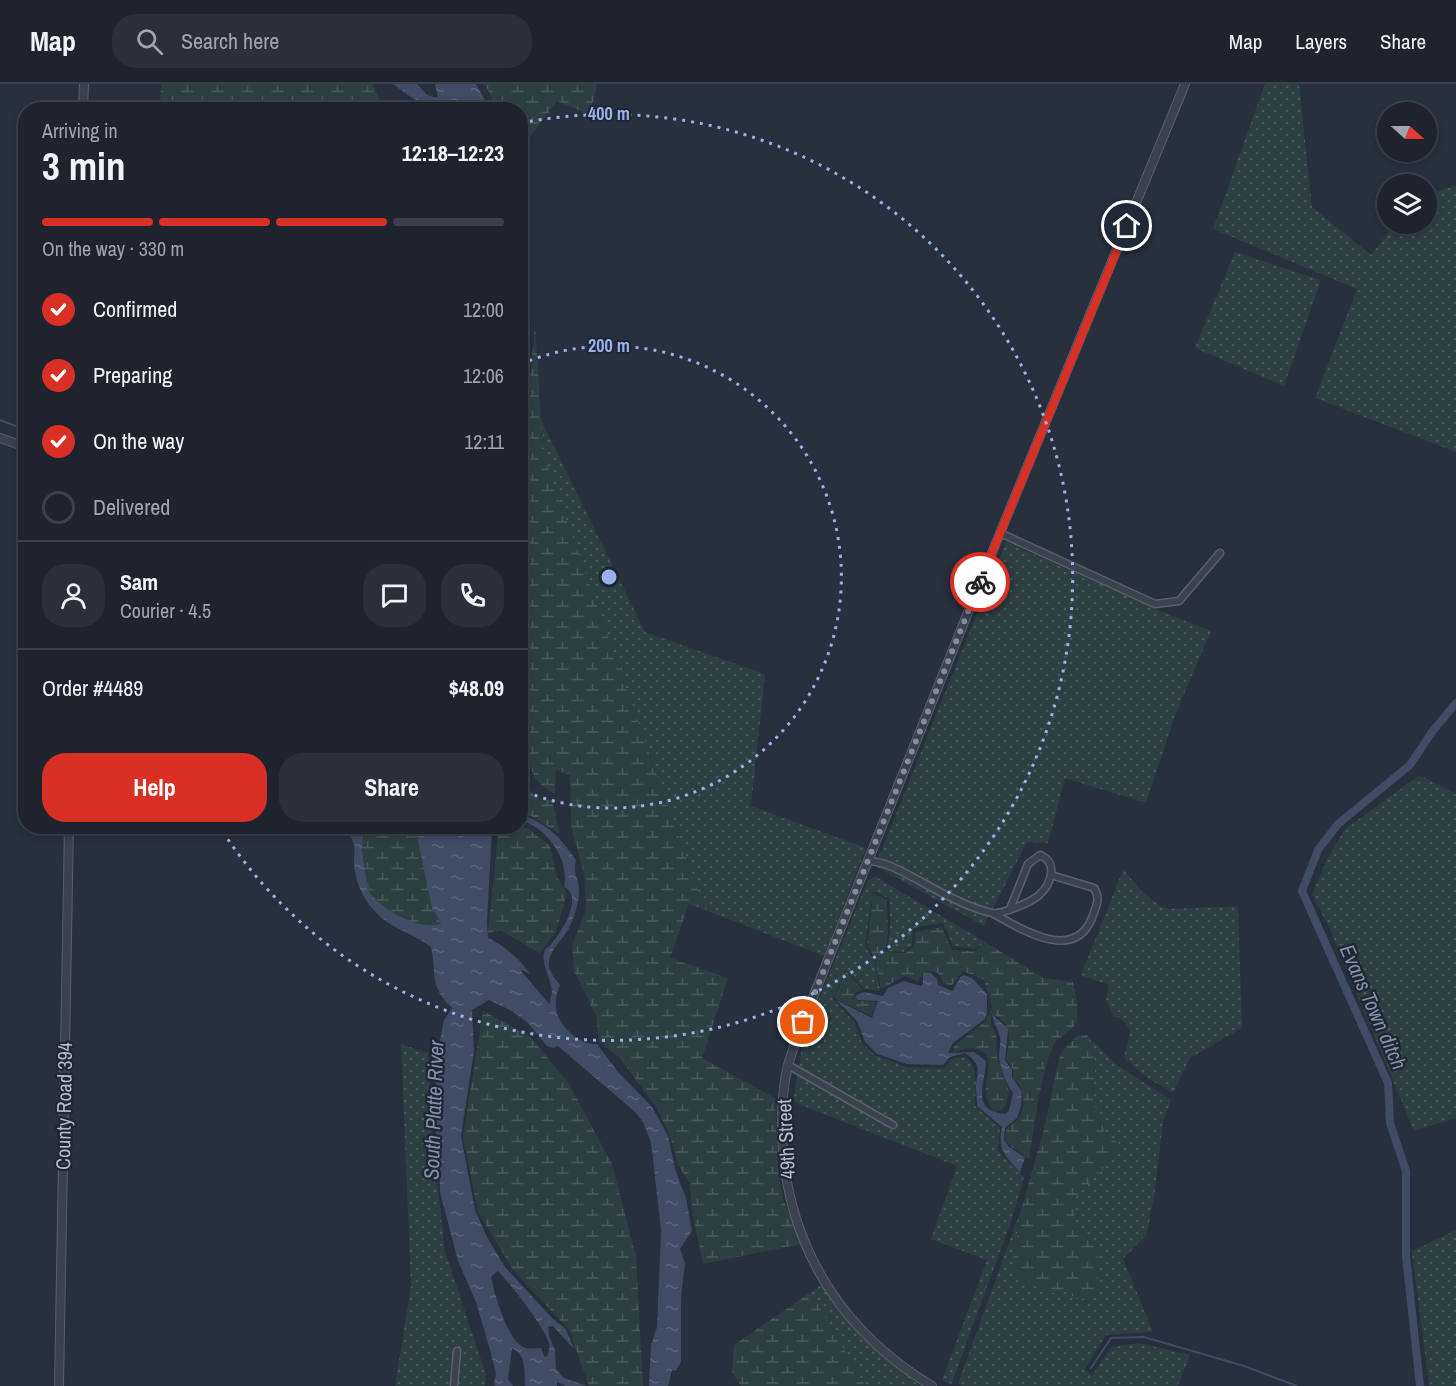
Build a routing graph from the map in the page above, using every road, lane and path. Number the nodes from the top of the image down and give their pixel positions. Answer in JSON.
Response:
{"nodes":[{"id":1,"x":84,"y":84,"type":"edge"},
{"id":2,"x":1185,"y":84,"type":"edge"},
{"id":3,"x":83,"y":102,"type":"edge"},
{"id":4,"x":0,"y":438,"type":"edge"},
{"id":5,"x":18,"y":444,"type":"edge"},
{"id":6,"x":1000,"y":533,"type":"junction"},
{"id":7,"x":1220,"y":553,"type":"dead end"},
{"id":8,"x":69,"y":834,"type":"edge"},
{"id":9,"x":869,"y":861,"type":"junction"},
{"id":10,"x":1052,"y":875,"type":"junction"},
{"id":11,"x":1010,"y":909,"type":"junction"},
{"id":12,"x":994,"y":914,"type":"junction"},
{"id":13,"x":788,"y":1065,"type":"junction"},
{"id":14,"x":893,"y":1125,"type":"dead end"},
{"id":15,"x":458,"y":1351,"type":"dead end"},
{"id":16,"x":59,"y":1386,"type":"edge"},
{"id":17,"x":454,"y":1386,"type":"edge"},
{"id":18,"x":932,"y":1386,"type":"edge"}],
"edges":[{"from":1,"to":3,"type":"street"},
{"from":2,"to":6,"type":"street","name":"49th Street"},
{"from":4,"to":5,"type":"street"},
{"from":6,"to":7,"type":"street"},
{"from":6,"to":9,"type":"street","name":"49th Street"},
{"from":8,"to":16,"type":"street","name":"County Road 394"},
{"from":9,"to":12,"type":"street"},
{"from":9,"to":13,"type":"street","name":"49th Street"},
{"from":10,"to":11,"type":"street"},
{"from":10,"to":11,"type":"street"},
{"from":10,"to":12,"type":"street"},
{"from":11,"to":12,"type":"street"},
{"from":13,"to":14,"type":"street"},
{"from":13,"to":18,"type":"street","name":"49th Street"},
{"from":15,"to":17,"type":"street"}]}
